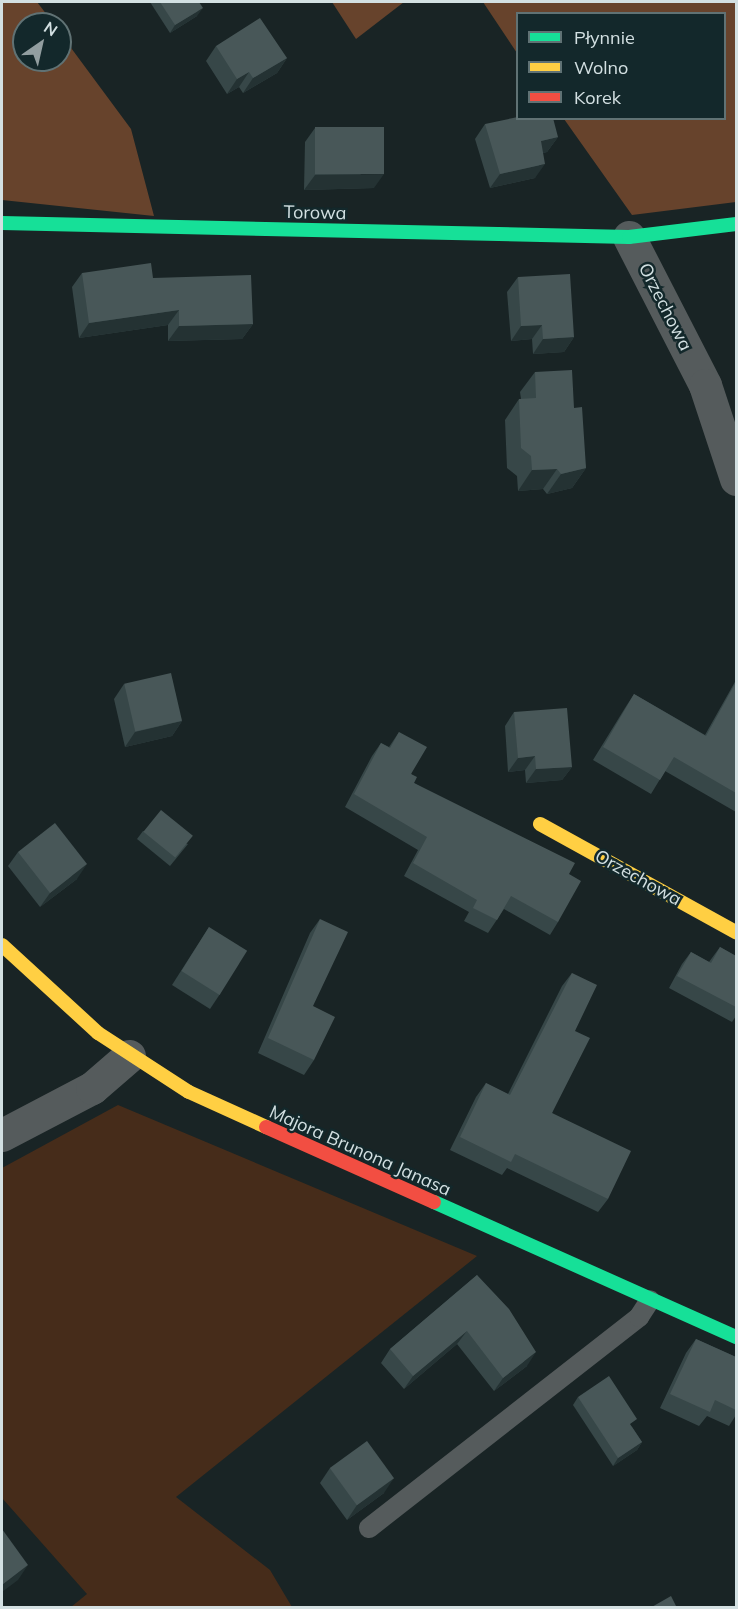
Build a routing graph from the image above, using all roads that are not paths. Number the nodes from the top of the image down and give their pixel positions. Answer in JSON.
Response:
{"nodes":[{"id":1,"x":2,"y":223,"type":"edge"},
{"id":2,"x":736,"y":224,"type":"edge"},
{"id":3,"x":629,"y":237,"type":"junction"},
{"id":4,"x":736,"y":479,"type":"edge"},
{"id":5,"x":540,"y":824,"type":"dead end"},
{"id":6,"x":736,"y":932,"type":"edge"},
{"id":7,"x":2,"y":945,"type":"edge"},
{"id":8,"x":129,"y":1056,"type":"junction"},
{"id":9,"x":2,"y":1135,"type":"edge"},
{"id":10,"x":650,"y":1300,"type":"junction"},
{"id":11,"x":736,"y":1337,"type":"edge"},
{"id":12,"x":369,"y":1528,"type":"dead end"}],
"edges":[{"from":1,"to":3,"type":"street","name":"Torowa"},
{"from":2,"to":3,"type":"street","name":"Orzechowa"},
{"from":3,"to":4,"type":"street","name":"Orzechowa"},
{"from":5,"to":6,"type":"street","name":"Orzechowa"},
{"from":7,"to":8,"type":"street","name":"Majora Brunona Janasa"},
{"from":8,"to":9,"type":"street"},
{"from":8,"to":10,"type":"street","name":"Majora Brunona Janasa"},
{"from":10,"to":11,"type":"street","name":"Majora Brunona Janasa"},
{"from":10,"to":12,"type":"lane"}]}
